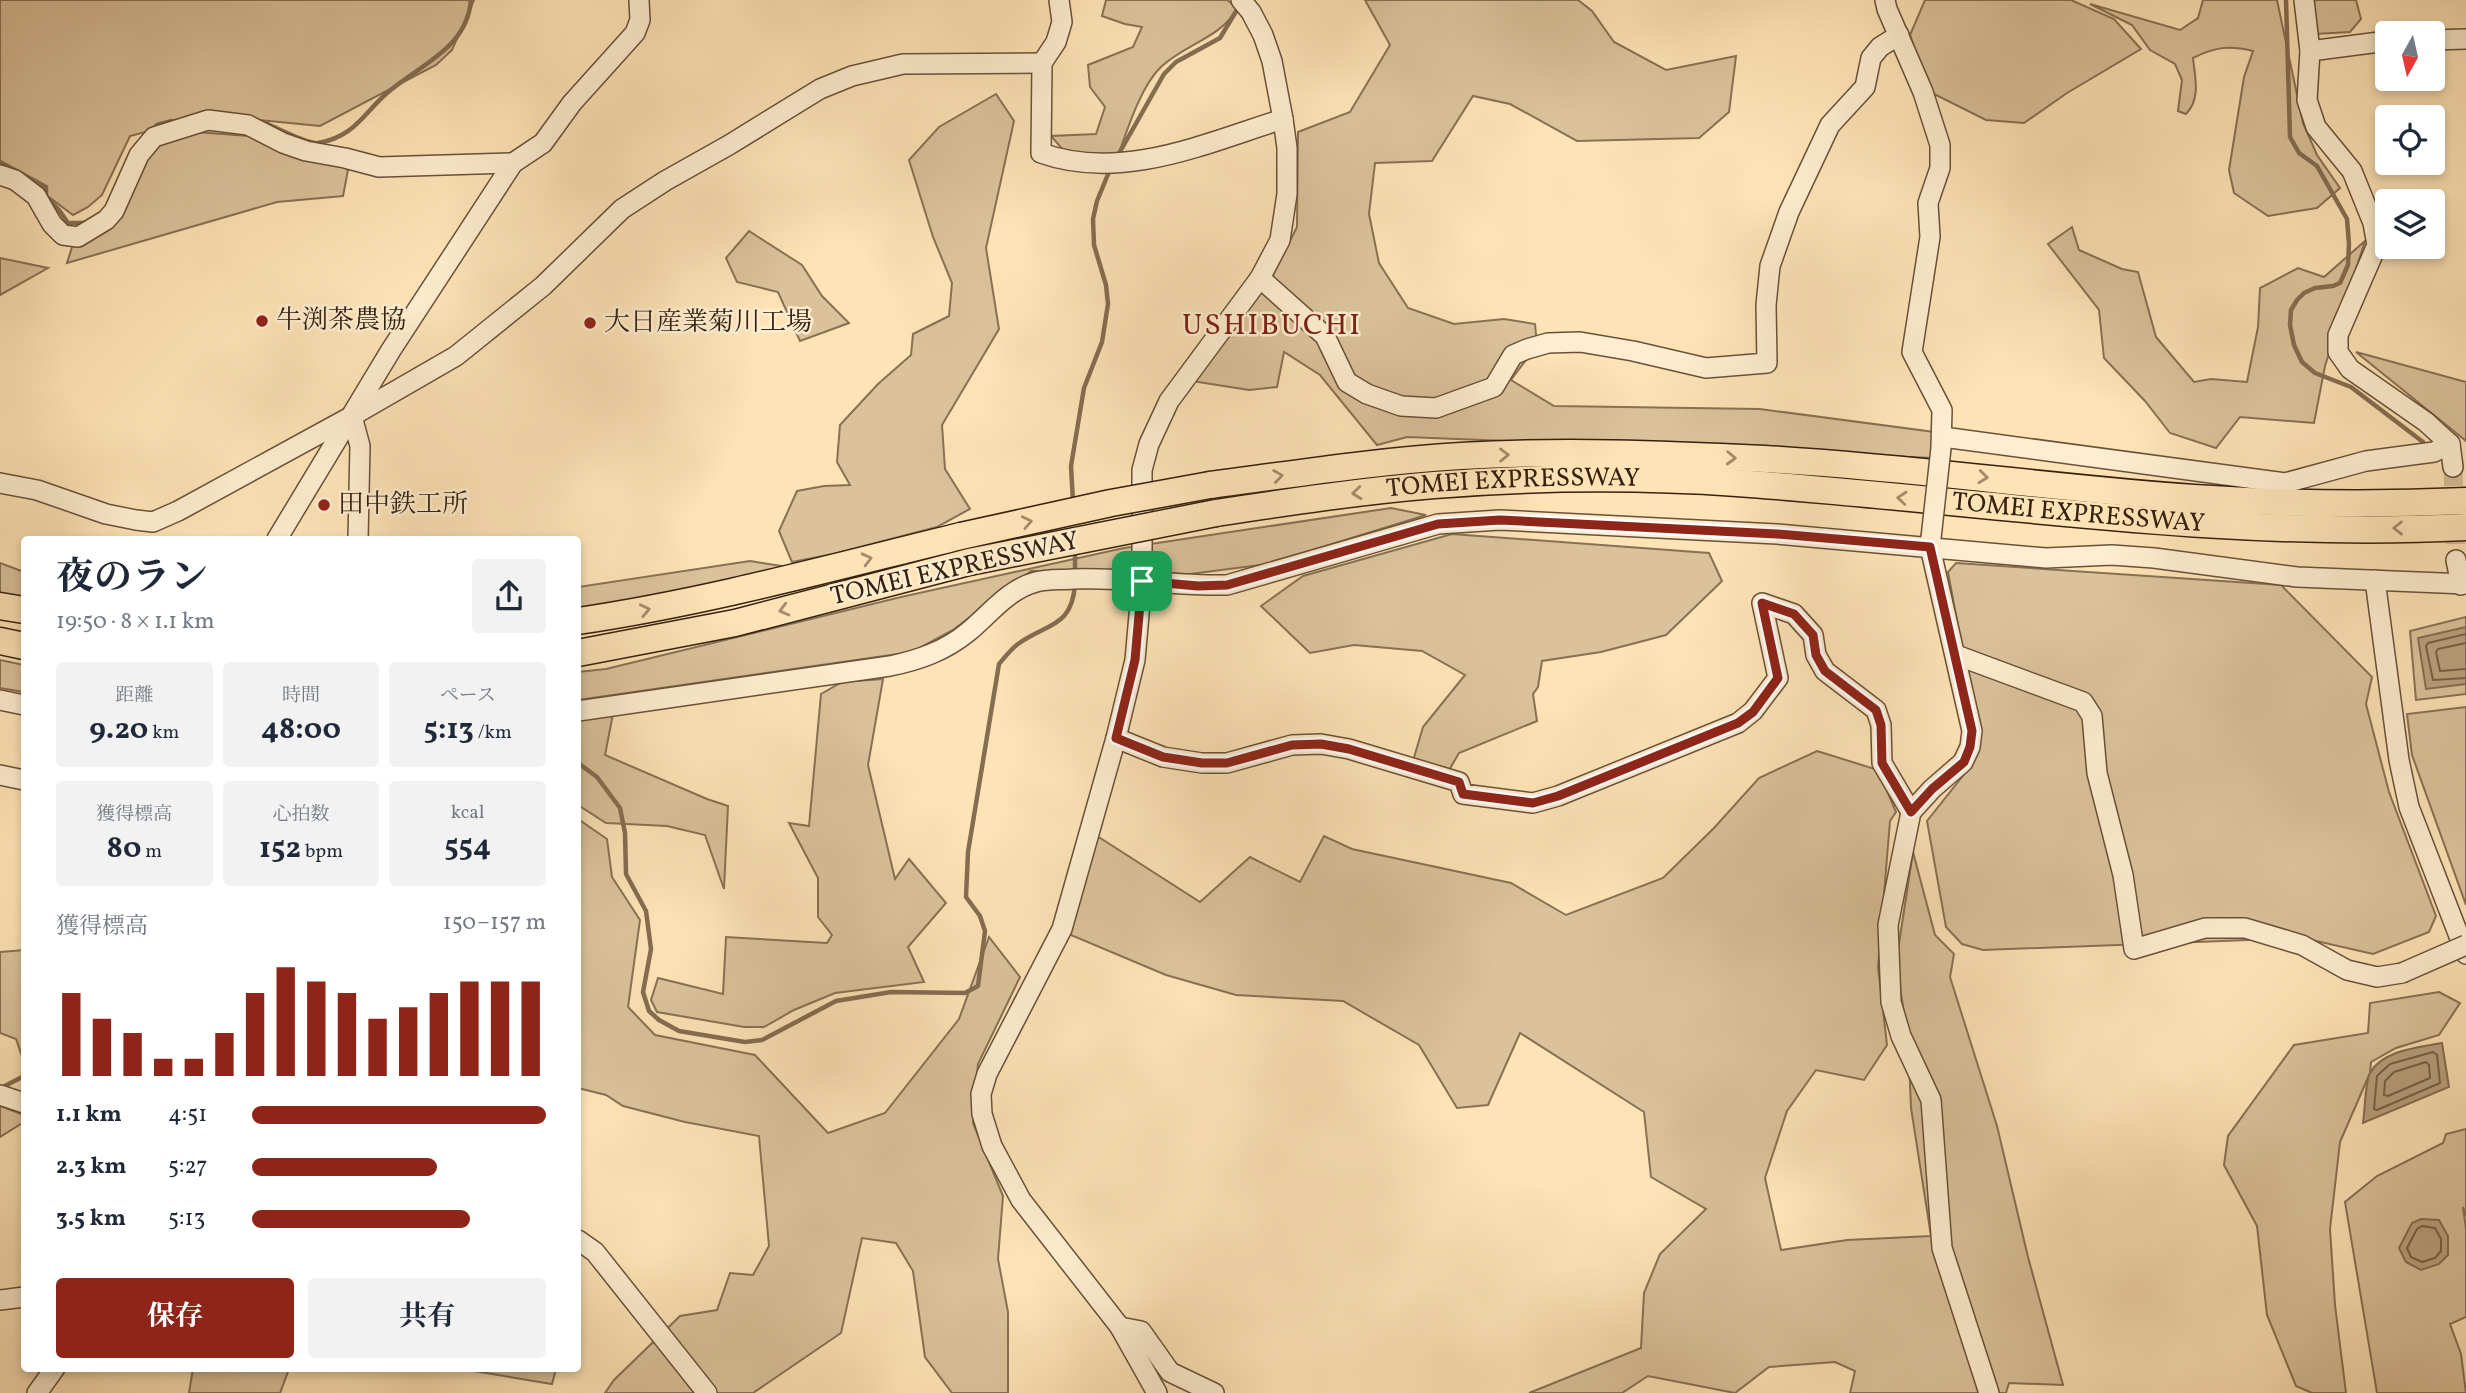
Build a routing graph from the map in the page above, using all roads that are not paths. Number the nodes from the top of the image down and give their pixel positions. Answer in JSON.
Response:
{"nodes":[{"id":1,"x":639,"y":0,"type":"edge"},
{"id":2,"x":1059,"y":0,"type":"edge"},
{"id":3,"x":1241,"y":0,"type":"edge"},
{"id":4,"x":1885,"y":0,"type":"edge"},
{"id":5,"x":2304,"y":0,"type":"edge"},
{"id":6,"x":1899,"y":35,"type":"junction"},
{"id":7,"x":2466,"y":39,"type":"edge"},
{"id":8,"x":2445,"y":40,"type":"edge"},
{"id":9,"x":2375,"y":43,"type":"edge"},
{"id":10,"x":2310,"y":51,"type":"junction"},
{"id":11,"x":1042,"y":63,"type":"junction"},
{"id":12,"x":1283,"y":119,"type":"junction"},
{"id":13,"x":513,"y":163,"type":"junction"},
{"id":14,"x":0,"y":175,"type":"edge"},
{"id":15,"x":1260,"y":278,"type":"junction"},
{"id":16,"x":352,"y":416,"type":"junction"},
{"id":17,"x":1942,"y":442,"type":"junction"},
{"id":18,"x":2450,"y":444,"type":"junction"},
{"id":19,"x":2453,"y":467,"type":"tunnel mouth"},
{"id":20,"x":0,"y":483,"type":"edge"},
{"id":21,"x":2466,"y":501,"type":"edge"},
{"id":22,"x":2466,"y":527,"type":"edge"},
{"id":23,"x":279,"y":536,"type":"edge"},
{"id":24,"x":358,"y":536,"type":"edge"},
{"id":25,"x":1931,"y":543,"type":"junction"},
{"id":26,"x":2456,"y":561,"type":"tunnel mouth"},
{"id":27,"x":2375,"y":580,"type":"junction"},
{"id":28,"x":1142,"y":581,"type":"junction"},
{"id":29,"x":2463,"y":584,"type":"edge"},
{"id":30,"x":0,"y":606,"type":"edge"},
{"id":31,"x":21,"y":610,"type":"edge"},
{"id":32,"x":581,"y":621,"type":"edge"},
{"id":33,"x":0,"y":641,"type":"edge"},
{"id":34,"x":21,"y":645,"type":"edge"},
{"id":35,"x":581,"y":652,"type":"edge"},
{"id":36,"x":1956,"y":655,"type":"junction"},
{"id":37,"x":0,"y":700,"type":"edge"},
{"id":38,"x":21,"y":704,"type":"edge"},
{"id":39,"x":581,"y":711,"type":"edge"},
{"id":40,"x":1116,"y":738,"type":"junction"},
{"id":41,"x":0,"y":775,"type":"edge"},
{"id":42,"x":21,"y":779,"type":"edge"},
{"id":43,"x":1911,"y":812,"type":"junction"},
{"id":44,"x":2466,"y":945,"type":"edge"},
{"id":45,"x":2466,"y":954,"type":"edge"},
{"id":46,"x":0,"y":1095,"type":"edge"},
{"id":47,"x":21,"y":1102,"type":"edge"},
{"id":48,"x":581,"y":1242,"type":"edge"},
{"id":49,"x":21,"y":1297,"type":"edge"},
{"id":50,"x":0,"y":1300,"type":"edge"},
{"id":51,"x":1120,"y":1327,"type":"junction"},
{"id":52,"x":52,"y":1372,"type":"edge"},
{"id":53,"x":37,"y":1393,"type":"edge"},
{"id":54,"x":707,"y":1393,"type":"edge"},
{"id":55,"x":1157,"y":1393,"type":"edge"},
{"id":56,"x":1214,"y":1393,"type":"edge"},
{"id":57,"x":1989,"y":1393,"type":"edge"}],
"edges":[{"from":1,"to":13,"type":"street"},
{"from":2,"to":11,"type":"street"},
{"from":3,"to":12,"type":"street"},
{"from":4,"to":6,"type":"street"},
{"from":5,"to":10,"type":"street"},
{"from":6,"to":15,"type":"street"},
{"from":6,"to":17,"type":"street"},
{"from":7,"to":8,"type":"street"},
{"from":9,"to":10,"type":"street"},
{"from":10,"to":18,"type":"street"},
{"from":11,"to":12,"type":"street"},
{"from":11,"to":16,"type":"street"},
{"from":12,"to":15,"type":"street"},
{"from":13,"to":14,"type":"street"},
{"from":13,"to":16,"type":"street"},
{"from":15,"to":28,"type":"street"},
{"from":16,"to":20,"type":"street"},
{"from":16,"to":23,"type":"street"},
{"from":16,"to":24,"type":"street"},
{"from":17,"to":18,"type":"street"},
{"from":17,"to":25,"type":"street","bridge":true},
{"from":18,"to":19,"type":"street"},
{"from":32,"to":21,"type":"highway","name":"TOMEI EXPRESSWAY","one_way":true,"bridge":true},
{"from":22,"to":35,"type":"highway","name":"TOMEI EXPRESSWAY","one_way":true,"bridge":true},
{"from":25,"to":27,"type":"street"},
{"from":25,"to":28,"type":"street"},
{"from":25,"to":36,"type":"street"},
{"from":26,"to":29,"type":"street"},
{"from":27,"to":29,"type":"street"},
{"from":27,"to":45,"type":"street"},
{"from":28,"to":39,"type":"street"},
{"from":28,"to":40,"type":"street"},
{"from":30,"to":31,"type":"highway"},
{"from":33,"to":34,"type":"highway"},
{"from":36,"to":43,"type":"street"},
{"from":36,"to":44,"type":"street","bridge":true},
{"from":37,"to":38,"type":"street"},
{"from":40,"to":43,"type":"street"},
{"from":40,"to":51,"type":"street"},
{"from":41,"to":42,"type":"street"},
{"from":43,"to":57,"type":"street"},
{"from":46,"to":47,"type":"street"},
{"from":48,"to":54,"type":"street"},
{"from":49,"to":50,"type":"street"},
{"from":51,"to":55,"type":"street"},
{"from":51,"to":56,"type":"street"},
{"from":52,"to":53,"type":"street"}]}
